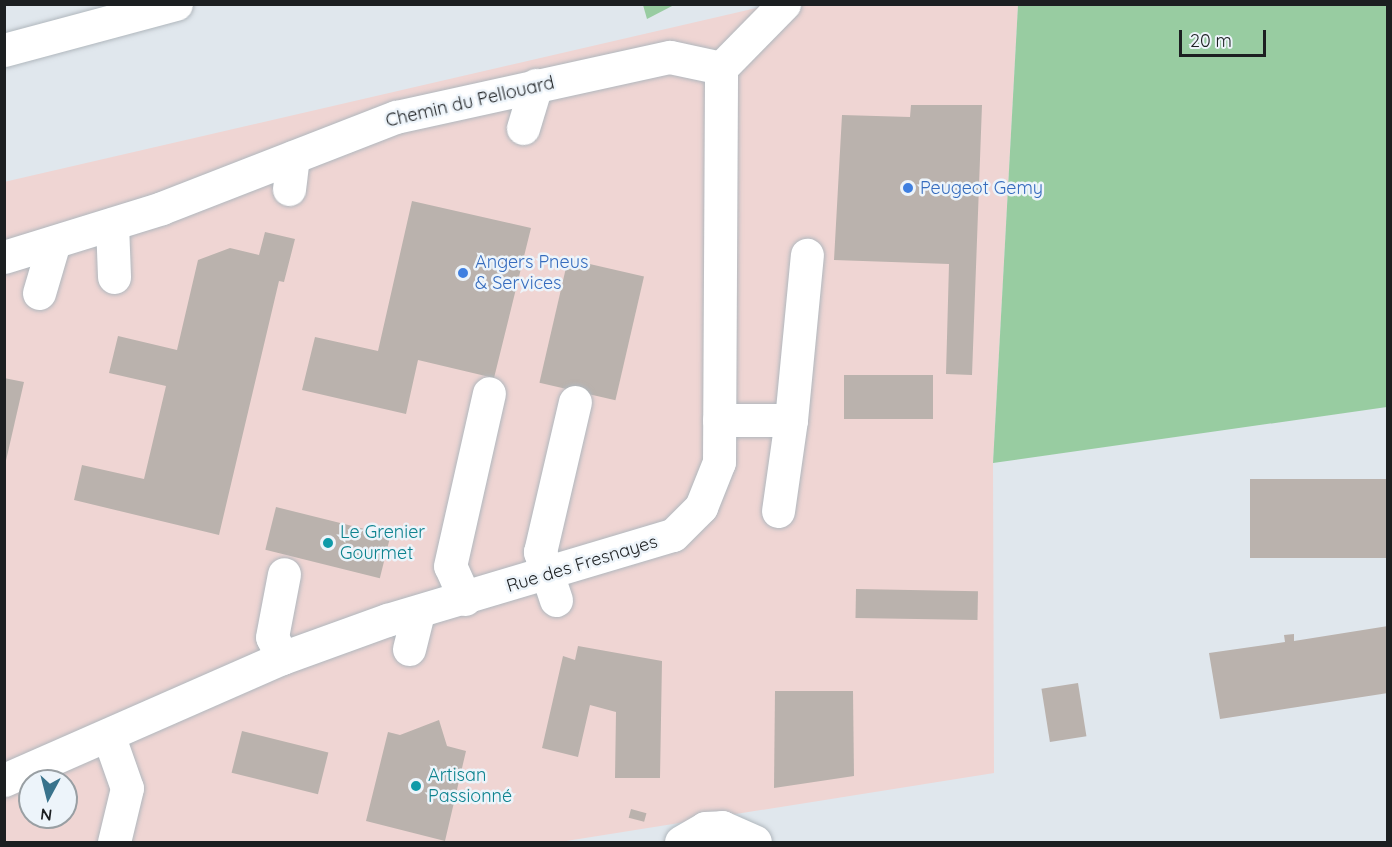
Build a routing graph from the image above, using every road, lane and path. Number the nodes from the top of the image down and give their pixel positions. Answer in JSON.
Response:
{"nodes":[{"id":1,"x":176,"y":4,"type":"edge"},
{"id":2,"x":784,"y":4,"type":"edge"},
{"id":3,"x":4,"y":50,"type":"edge"},
{"id":4,"x":721,"y":68,"type":"junction"},
{"id":5,"x":536,"y":85,"type":"junction"},
{"id":6,"x":523,"y":129,"type":"dead end"},
{"id":7,"x":293,"y":157,"type":"junction"},
{"id":8,"x":289,"y":189,"type":"dead end"},
{"id":9,"x":112,"y":224,"type":"junction"},
{"id":10,"x":54,"y":242,"type":"junction"},
{"id":11,"x":807,"y":255,"type":"dead end"},
{"id":12,"x":4,"y":257,"type":"edge"},
{"id":13,"x":114,"y":277,"type":"dead end"},
{"id":14,"x":39,"y":293,"type":"dead end"},
{"id":15,"x":489,"y":393,"type":"dead end"},
{"id":16,"x":575,"y":402,"type":"dead end"},
{"id":17,"x":719,"y":420,"type":"junction"},
{"id":18,"x":791,"y":420,"type":"junction"},
{"id":19,"x":778,"y":511,"type":"dead end"},
{"id":20,"x":284,"y":574,"type":"dead end"},
{"id":21,"x":552,"y":588,"type":"junction"},
{"id":22,"x":465,"y":599,"type":"junction"},
{"id":23,"x":418,"y":612,"type":"junction"},
{"id":24,"x":409,"y":649,"type":"dead end"},
{"id":25,"x":282,"y":658,"type":"junction"},
{"id":26,"x":109,"y":737,"type":"junction"},
{"id":27,"x":4,"y":780,"type":"edge"},
{"id":28,"x":114,"y":843,"type":"edge"},
{"id":29,"x":681,"y":843,"type":"edge"},
{"id":30,"x":755,"y":843,"type":"edge"}],
"edges":[{"from":1,"to":3,"type":"street"},
{"from":2,"to":4,"type":"street"},
{"from":4,"to":5,"type":"street","name":"Chemin du Pellouard"},
{"from":4,"to":17,"type":"street","name":"Rue des Fresnayes"},
{"from":5,"to":6,"type":"street"},
{"from":5,"to":7,"type":"street","name":"Chemin du Pellouard"},
{"from":7,"to":8,"type":"street"},
{"from":7,"to":9,"type":"street","name":"Chemin du Pellouard"},
{"from":9,"to":10,"type":"street","name":"Chemin du Pellouard"},
{"from":9,"to":13,"type":"street"},
{"from":10,"to":12,"type":"street","name":"Chemin du Pellouard"},
{"from":10,"to":14,"type":"street"},
{"from":11,"to":18,"type":"street"},
{"from":15,"to":22,"type":"street"},
{"from":16,"to":21,"type":"street"},
{"from":17,"to":18,"type":"street"},
{"from":17,"to":21,"type":"street","name":"Rue des Fresnayes"},
{"from":18,"to":19,"type":"street"},
{"from":20,"to":25,"type":"street"},
{"from":21,"to":22,"type":"street","name":"Rue des Fresnayes"},
{"from":22,"to":23,"type":"street","name":"Rue des Fresnayes"},
{"from":23,"to":24,"type":"street"},
{"from":23,"to":25,"type":"street","name":"Rue des Fresnayes"},
{"from":25,"to":26,"type":"street","name":"Rue des Fresnayes"},
{"from":26,"to":27,"type":"street","name":"Rue des Fresnayes"},
{"from":26,"to":28,"type":"street"},
{"from":29,"to":30,"type":"street"}]}
